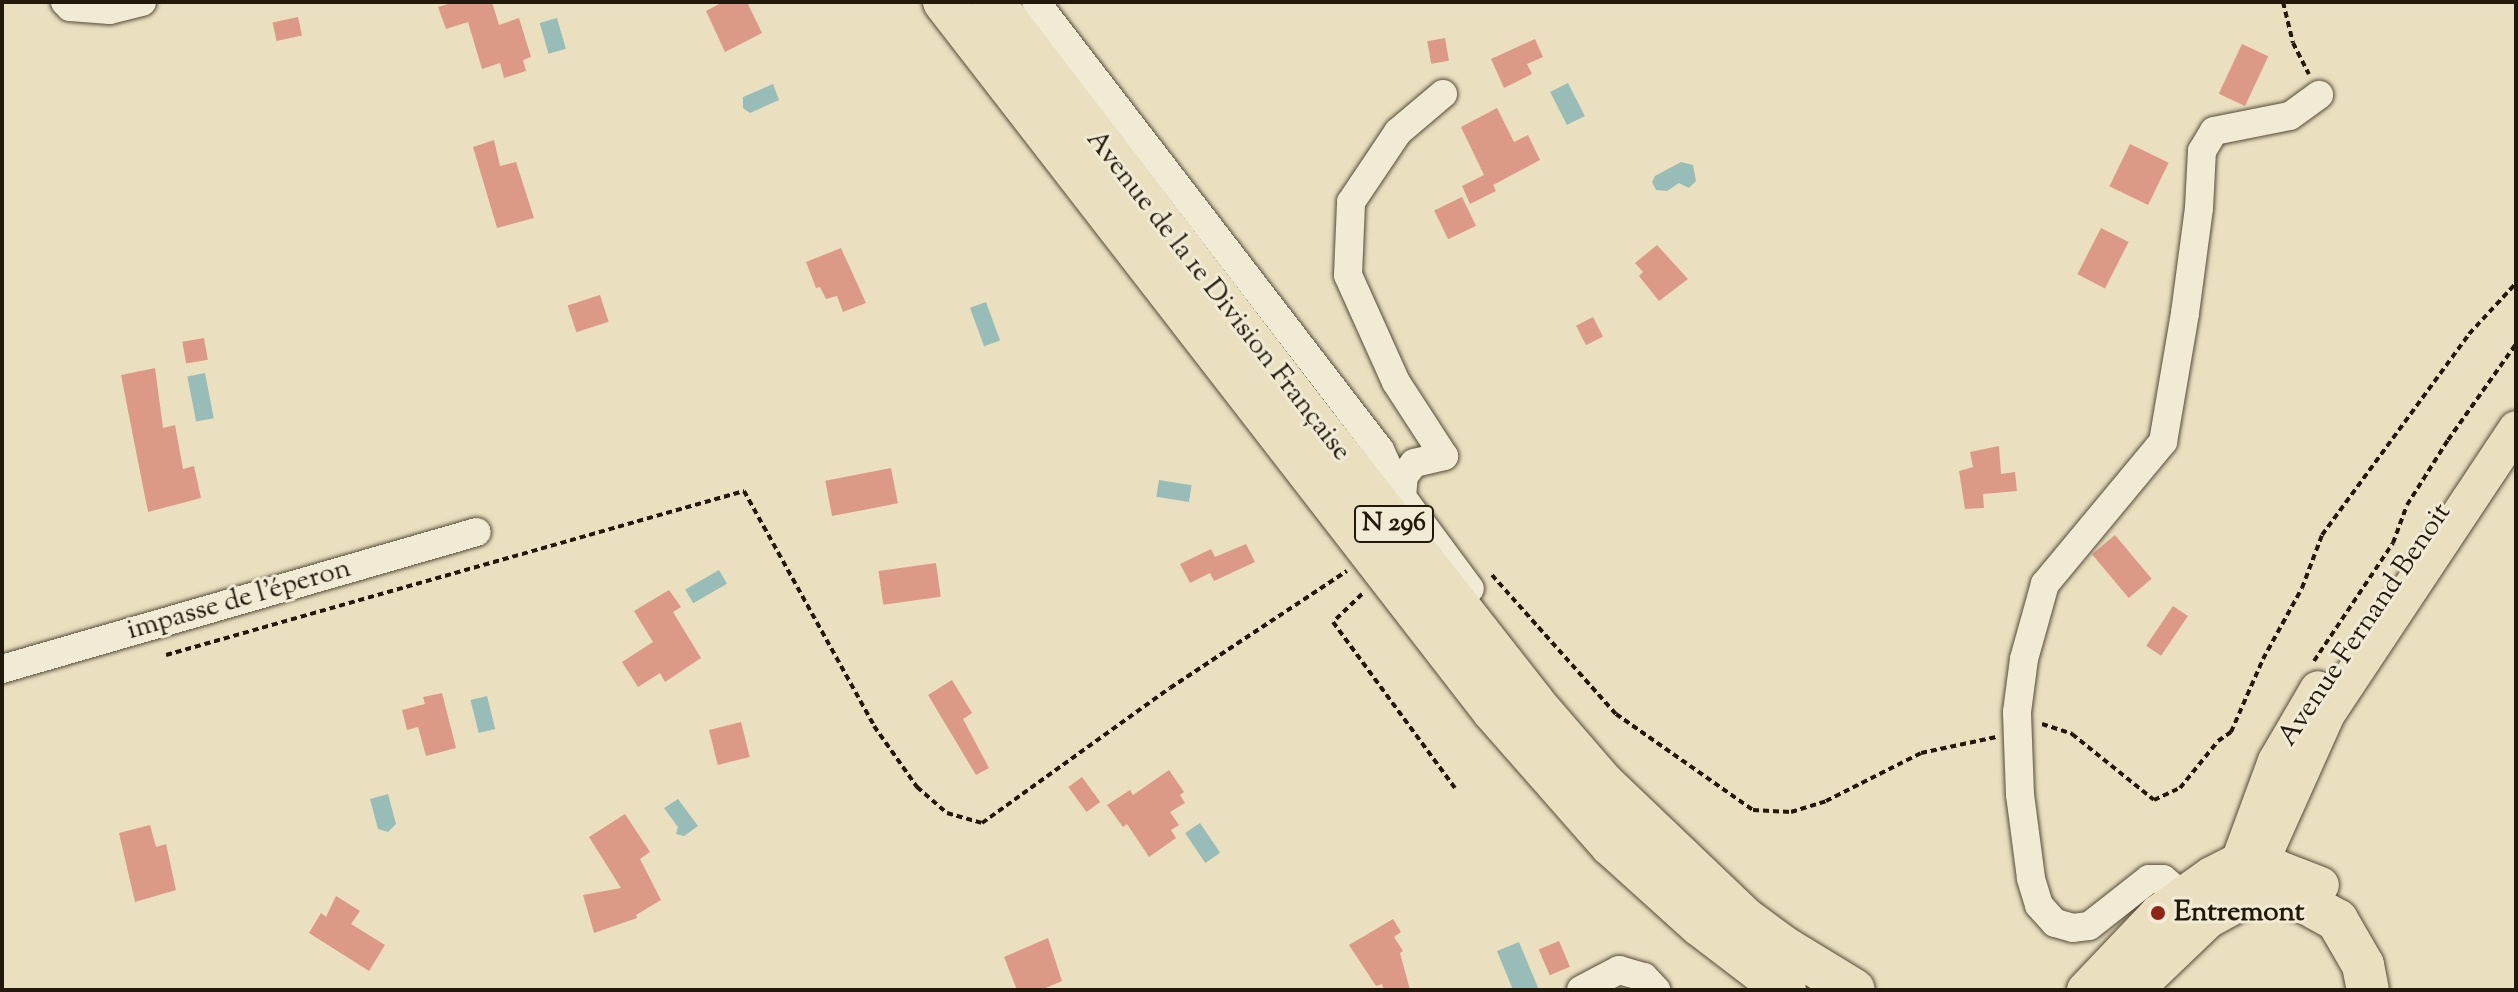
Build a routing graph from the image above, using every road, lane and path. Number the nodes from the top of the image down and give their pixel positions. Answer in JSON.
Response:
{"nodes":[{"id":1,"x":65,"y":2,"type":"edge"},
{"id":2,"x":142,"y":2,"type":"edge"},
{"id":3,"x":944,"y":2,"type":"edge"},
{"id":4,"x":993,"y":2,"type":"edge"},
{"id":5,"x":1036,"y":2,"type":"edge"},
{"id":6,"x":2283,"y":2,"type":"edge"},
{"id":7,"x":1443,"y":94,"type":"dead end"},
{"id":8,"x":2319,"y":95,"type":"joint"},
{"id":9,"x":2516,"y":283,"type":"edge"},
{"id":10,"x":2516,"y":344,"type":"edge"},
{"id":11,"x":2516,"y":401,"type":"edge"},
{"id":12,"x":2516,"y":429,"type":"edge"},
{"id":13,"x":1402,"y":497,"type":"junction"},
{"id":14,"x":477,"y":532,"type":"dead end"},
{"id":15,"x":1378,"y":563,"type":"junction"},
{"id":16,"x":1488,"y":570,"type":"dead end"},
{"id":17,"x":166,"y":655,"type":"dead end"},
{"id":18,"x":2,"y":669,"type":"edge"},
{"id":19,"x":2307,"y":671,"type":"dead end"},
{"id":20,"x":1557,"y":729,"type":"junction"},
{"id":21,"x":2018,"y":732,"type":"junction"},
{"id":22,"x":1455,"y":788,"type":"dead end"},
{"id":23,"x":2292,"y":791,"type":"junction"},
{"id":24,"x":2250,"y":876,"type":"junction"},
{"id":25,"x":2321,"y":885,"type":"junction"},
{"id":26,"x":2181,"y":894,"type":"junction"},
{"id":27,"x":1581,"y":990,"type":"edge"},
{"id":28,"x":1656,"y":990,"type":"edge"},
{"id":29,"x":1785,"y":990,"type":"edge"},
{"id":30,"x":1854,"y":990,"type":"edge"},
{"id":31,"x":2085,"y":990,"type":"edge"},
{"id":32,"x":2122,"y":990,"type":"edge"},
{"id":33,"x":2131,"y":990,"type":"edge"},
{"id":34,"x":2368,"y":990,"type":"edge"},
{"id":35,"x":2386,"y":990,"type":"edge"}],
"edges":[{"from":1,"to":2,"type":"street"},
{"from":3,"to":15,"type":"highway","name":"Avenue de la 1e Division Française","number":"N 296"},
{"from":4,"to":20,"type":"highway","name":"Avenue de la 1e Division Française","number":"N 296"},
{"from":5,"to":13,"type":"street"},
{"from":6,"to":8,"type":"path"},
{"from":7,"to":13,"type":"street"},
{"from":8,"to":21,"type":"street"},
{"from":9,"to":21,"type":"path"},
{"from":10,"to":19,"type":"path"},
{"from":11,"to":24,"type":"main road","name":"Avenue Fernand Benoit"},
{"from":12,"to":23,"type":"main road","name":"Avenue Fernand Benoit"},
{"from":13,"to":20,"type":"street"},
{"from":14,"to":18,"type":"street","name":"impasse de l'éperon"},
{"from":15,"to":17,"type":"path"},
{"from":15,"to":22,"type":"path"},
{"from":15,"to":29,"type":"highway","name":"Avenue de la 1e Division Française","number":"N 296"},
{"from":16,"to":21,"type":"path"},
{"from":20,"to":30,"type":"highway","name":"Avenue de la 1e Division Française","number":"N 296"},
{"from":21,"to":26,"type":"street"},
{"from":23,"to":24,"type":"main road","name":"Avenue Fernand Benoit"},
{"from":23,"to":25,"type":"main road"},
{"from":24,"to":25,"type":"main road"},
{"from":24,"to":26,"type":"main road"},
{"from":24,"to":32,"type":"main road"},
{"from":24,"to":33,"type":"highway"},
{"from":24,"to":34,"type":"highway"},
{"from":25,"to":35,"type":"highway"},
{"from":26,"to":31,"type":"main road"},
{"from":27,"to":28,"type":"street"}]}
